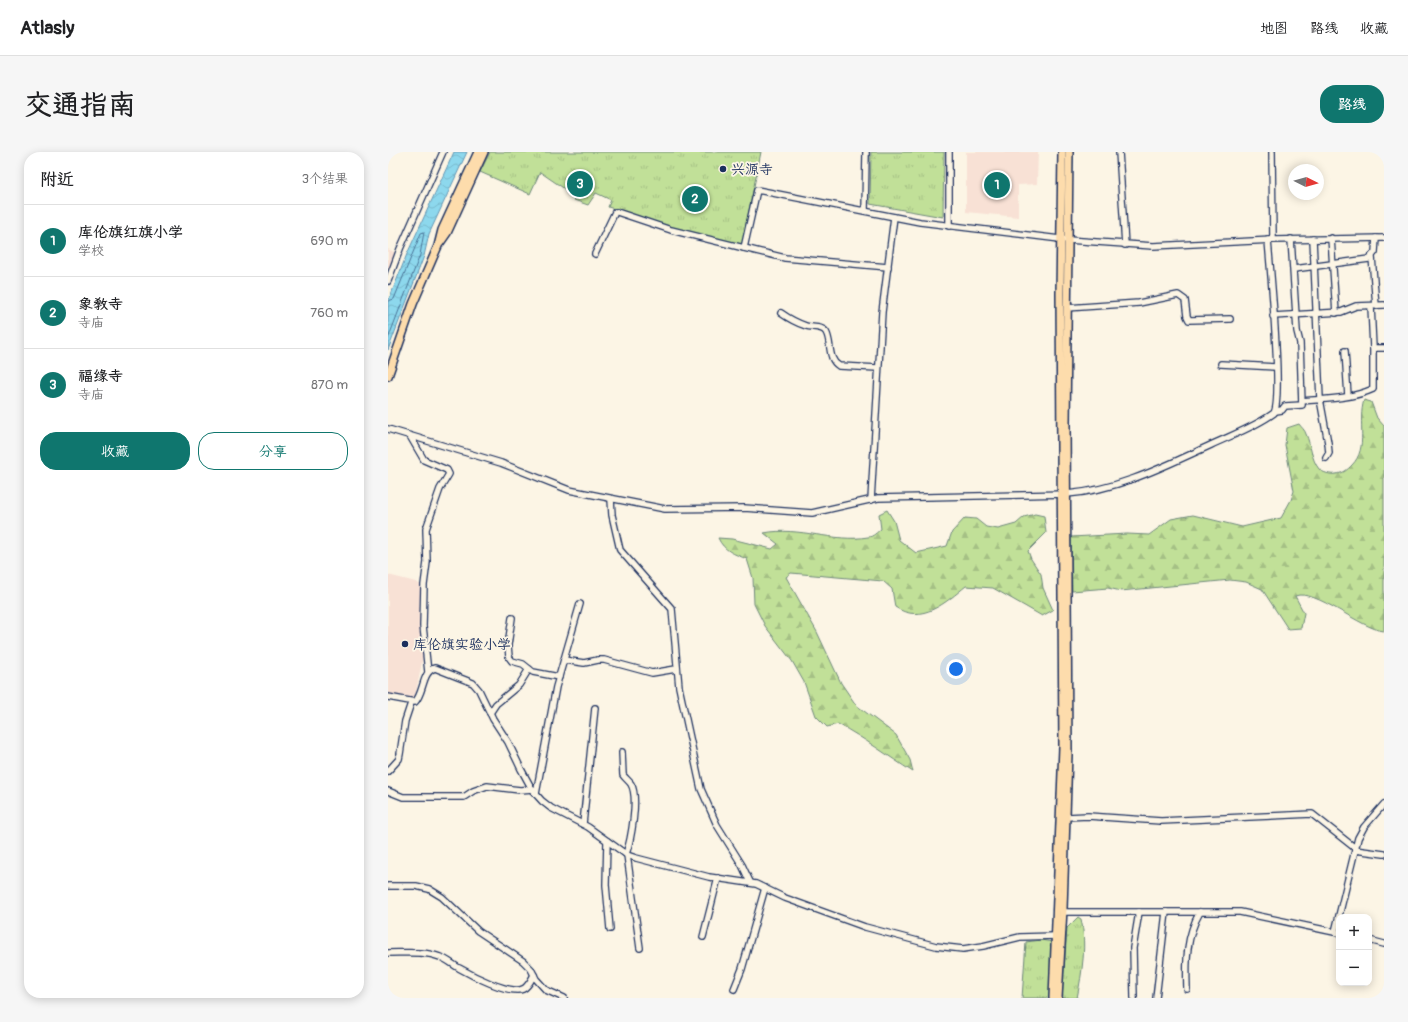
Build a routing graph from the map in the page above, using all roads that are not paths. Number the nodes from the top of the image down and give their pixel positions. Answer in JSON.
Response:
{"nodes":[{"id":1,"x":443,"y":152,"type":"edge"},
{"id":2,"x":478,"y":152,"type":"edge"},
{"id":3,"x":484,"y":152,"type":"edge"},
{"id":4,"x":866,"y":152,"type":"edge"},
{"id":5,"x":949,"y":152,"type":"edge"},
{"id":6,"x":1062,"y":152,"type":"edge"},
{"id":7,"x":1069,"y":152,"type":"edge"},
{"id":8,"x":1119,"y":152,"type":"edge"},
{"id":9,"x":1272,"y":152,"type":"edge"},
{"id":10,"x":865,"y":211,"type":"junction"},
{"id":11,"x":894,"y":217,"type":"junction"},
{"id":12,"x":949,"y":226,"type":"junction"},
{"id":13,"x":1331,"y":238,"type":"junction"},
{"id":14,"x":1376,"y":238,"type":"junction"},
{"id":15,"x":1384,"y":238,"type":"edge"},
{"id":16,"x":1313,"y":239,"type":"junction"},
{"id":17,"x":1064,"y":240,"type":"junction"},
{"id":18,"x":1271,"y":240,"type":"junction"},
{"id":19,"x":1291,"y":240,"type":"junction"},
{"id":20,"x":1125,"y":245,"type":"junction"},
{"id":21,"x":438,"y":246,"type":"junction"},
{"id":22,"x":744,"y":248,"type":"junction"},
{"id":23,"x":595,"y":254,"type":"dead end"},
{"id":24,"x":1372,"y":257,"type":"junction"},
{"id":25,"x":1333,"y":265,"type":"junction"},
{"id":26,"x":888,"y":266,"type":"junction"},
{"id":27,"x":1314,"y":267,"type":"junction"},
{"id":28,"x":1294,"y":269,"type":"junction"},
{"id":29,"x":388,"y":281,"type":"edge"},
{"id":30,"x":1384,"y":305,"type":"edge"},
{"id":31,"x":1373,"y":306,"type":"junction"},
{"id":32,"x":1067,"y":308,"type":"junction"},
{"id":33,"x":781,"y":313,"type":"dead end"},
{"id":34,"x":1336,"y":313,"type":"junction"},
{"id":35,"x":1296,"y":314,"type":"junction"},
{"id":36,"x":1316,"y":314,"type":"junction"},
{"id":37,"x":1273,"y":316,"type":"junction"},
{"id":38,"x":1230,"y":319,"type":"dead end"},
{"id":39,"x":1373,"y":348,"type":"junction"},
{"id":40,"x":1384,"y":348,"type":"edge"},
{"id":41,"x":1345,"y":351,"type":"dead end"},
{"id":42,"x":1222,"y":364,"type":"dead end"},
{"id":43,"x":1276,"y":367,"type":"junction"},
{"id":44,"x":878,"y":368,"type":"junction"},
{"id":45,"x":388,"y":376,"type":"edge"},
{"id":46,"x":1348,"y":396,"type":"junction"},
{"id":47,"x":1320,"y":399,"type":"junction"},
{"id":48,"x":1302,"y":401,"type":"junction"},
{"id":49,"x":1276,"y":410,"type":"junction"},
{"id":50,"x":388,"y":429,"type":"edge"},
{"id":51,"x":410,"y":436,"type":"junction"},
{"id":52,"x":1326,"y":458,"type":"dead end"},
{"id":53,"x":1064,"y":494,"type":"junction"},
{"id":54,"x":611,"y":499,"type":"junction"},
{"id":55,"x":871,"y":500,"type":"junction"},
{"id":56,"x":580,"y":604,"type":"dead end"},
{"id":57,"x":512,"y":618,"type":"dead end"},
{"id":58,"x":564,"y":660,"type":"junction"},
{"id":59,"x":529,"y":669,"type":"junction"},
{"id":60,"x":676,"y":669,"type":"junction"},
{"id":61,"x":428,"y":672,"type":"junction"},
{"id":62,"x":559,"y":677,"type":"junction"},
{"id":63,"x":388,"y":697,"type":"edge"},
{"id":64,"x":411,"y":703,"type":"junction"},
{"id":65,"x":595,"y":708,"type":"dead end"},
{"id":66,"x":490,"y":713,"type":"junction"},
{"id":67,"x":622,"y":752,"type":"dead end"},
{"id":68,"x":388,"y":772,"type":"edge"},
{"id":69,"x":388,"y":791,"type":"edge"},
{"id":70,"x":534,"y":791,"type":"junction"},
{"id":71,"x":1384,"y":804,"type":"edge"},
{"id":72,"x":1066,"y":817,"type":"junction"},
{"id":73,"x":583,"y":824,"type":"junction"},
{"id":74,"x":608,"y":841,"type":"junction"},
{"id":75,"x":1355,"y":849,"type":"junction"},
{"id":76,"x":627,"y":854,"type":"junction"},
{"id":77,"x":1384,"y":854,"type":"edge"},
{"id":78,"x":718,"y":878,"type":"junction"},
{"id":79,"x":750,"y":882,"type":"junction"},
{"id":80,"x":388,"y":886,"type":"edge"},
{"id":81,"x":765,"y":888,"type":"junction"},
{"id":82,"x":1063,"y":912,"type":"junction"},
{"id":83,"x":1139,"y":912,"type":"junction"},
{"id":84,"x":1166,"y":912,"type":"junction"},
{"id":85,"x":1200,"y":912,"type":"junction"},
{"id":86,"x":1341,"y":914,"type":"edge"},
{"id":87,"x":610,"y":929,"type":"dead end"},
{"id":88,"x":1336,"y":933,"type":"edge"},
{"id":89,"x":1056,"y":936,"type":"junction"},
{"id":90,"x":703,"y":937,"type":"dead end"},
{"id":91,"x":1372,"y":941,"type":"edge"},
{"id":92,"x":1384,"y":944,"type":"edge"},
{"id":93,"x":640,"y":948,"type":"dead end"},
{"id":94,"x":388,"y":953,"type":"edge"},
{"id":95,"x":534,"y":975,"type":"junction"},
{"id":96,"x":1187,"y":988,"type":"dead end"},
{"id":97,"x":734,"y":989,"type":"dead end"},
{"id":98,"x":564,"y":998,"type":"edge"},
{"id":99,"x":1052,"y":998,"type":"edge"},
{"id":100,"x":1058,"y":998,"type":"edge"},
{"id":101,"x":1134,"y":998,"type":"edge"},
{"id":102,"x":1156,"y":998,"type":"edge"}],
"edges":[{"from":1,"to":29,"type":"street"},
{"from":2,"to":21,"type":"main road"},
{"from":3,"to":21,"type":"main road"},
{"from":4,"to":10,"type":"street"},
{"from":5,"to":12,"type":"street"},
{"from":6,"to":17,"type":"main road"},
{"from":7,"to":17,"type":"main road"},
{"from":8,"to":20,"type":"street"},
{"from":9,"to":18,"type":"street"},
{"from":10,"to":11,"type":"street"},
{"from":10,"to":22,"type":"street"},
{"from":11,"to":12,"type":"street"},
{"from":11,"to":26,"type":"street"},
{"from":12,"to":17,"type":"street"},
{"from":13,"to":14,"type":"street"},
{"from":13,"to":16,"type":"street"},
{"from":13,"to":25,"type":"street"},
{"from":14,"to":15,"type":"street"},
{"from":14,"to":24,"type":"street"},
{"from":16,"to":19,"type":"street"},
{"from":16,"to":27,"type":"street"},
{"from":17,"to":20,"type":"street"},
{"from":17,"to":32,"type":"main road"},
{"from":17,"to":53,"type":"main road"},
{"from":18,"to":19,"type":"street"},
{"from":18,"to":20,"type":"street"},
{"from":18,"to":37,"type":"street"},
{"from":19,"to":28,"type":"street"},
{"from":21,"to":45,"type":"main road"},
{"from":22,"to":23,"type":"street"},
{"from":22,"to":26,"type":"street"},
{"from":24,"to":25,"type":"street"},
{"from":24,"to":31,"type":"street"},
{"from":25,"to":27,"type":"street"},
{"from":25,"to":34,"type":"street"},
{"from":26,"to":44,"type":"street"},
{"from":27,"to":28,"type":"street"},
{"from":27,"to":36,"type":"street"},
{"from":28,"to":35,"type":"street"},
{"from":30,"to":31,"type":"street"},
{"from":31,"to":34,"type":"street"},
{"from":31,"to":39,"type":"street"},
{"from":32,"to":38,"type":"street"},
{"from":32,"to":53,"type":"main road"},
{"from":33,"to":44,"type":"street"},
{"from":34,"to":36,"type":"street"},
{"from":35,"to":36,"type":"street"},
{"from":35,"to":37,"type":"street"},
{"from":35,"to":48,"type":"street"},
{"from":36,"to":47,"type":"street"},
{"from":37,"to":43,"type":"street"},
{"from":39,"to":40,"type":"street"},
{"from":39,"to":46,"type":"street"},
{"from":41,"to":46,"type":"street"},
{"from":42,"to":43,"type":"street"},
{"from":43,"to":49,"type":"street"},
{"from":44,"to":55,"type":"street"},
{"from":46,"to":47,"type":"street"},
{"from":47,"to":48,"type":"street"},
{"from":47,"to":52,"type":"street"},
{"from":48,"to":49,"type":"street"},
{"from":49,"to":53,"type":"street"},
{"from":50,"to":51,"type":"street"},
{"from":51,"to":54,"type":"street"},
{"from":51,"to":61,"type":"street"},
{"from":53,"to":55,"type":"street"},
{"from":53,"to":72,"type":"main road"},
{"from":53,"to":89,"type":"main road"},
{"from":54,"to":55,"type":"street"},
{"from":54,"to":60,"type":"street"},
{"from":56,"to":58,"type":"street"},
{"from":57,"to":59,"type":"street"},
{"from":58,"to":60,"type":"street"},
{"from":58,"to":62,"type":"street"},
{"from":59,"to":62,"type":"street"},
{"from":59,"to":66,"type":"street"},
{"from":60,"to":79,"type":"street"},
{"from":61,"to":64,"type":"street"},
{"from":61,"to":66,"type":"street"},
{"from":62,"to":70,"type":"street"},
{"from":63,"to":64,"type":"street"},
{"from":64,"to":68,"type":"street"},
{"from":65,"to":73,"type":"street"},
{"from":66,"to":70,"type":"street"},
{"from":67,"to":76,"type":"street"},
{"from":69,"to":70,"type":"street"},
{"from":70,"to":73,"type":"street"},
{"from":71,"to":75,"type":"street"},
{"from":72,"to":75,"type":"street"},
{"from":72,"to":82,"type":"main road"},
{"from":73,"to":74,"type":"street"},
{"from":74,"to":76,"type":"street"},
{"from":74,"to":87,"type":"street"},
{"from":75,"to":77,"type":"street"},
{"from":75,"to":86,"type":"street"},
{"from":76,"to":78,"type":"street"},
{"from":76,"to":93,"type":"street"},
{"from":78,"to":79,"type":"street"},
{"from":78,"to":90,"type":"street"},
{"from":79,"to":81,"type":"street"},
{"from":80,"to":95,"type":"street"},
{"from":81,"to":89,"type":"street"},
{"from":81,"to":97,"type":"street"},
{"from":82,"to":83,"type":"street"},
{"from":82,"to":100,"type":"main road"},
{"from":83,"to":84,"type":"street"},
{"from":83,"to":101,"type":"street"},
{"from":84,"to":85,"type":"street"},
{"from":84,"to":102,"type":"street"},
{"from":85,"to":88,"type":"street"},
{"from":85,"to":96,"type":"street"},
{"from":89,"to":99,"type":"main road"},
{"from":91,"to":92,"type":"street"},
{"from":94,"to":95,"type":"street"},
{"from":95,"to":98,"type":"street"}]}
